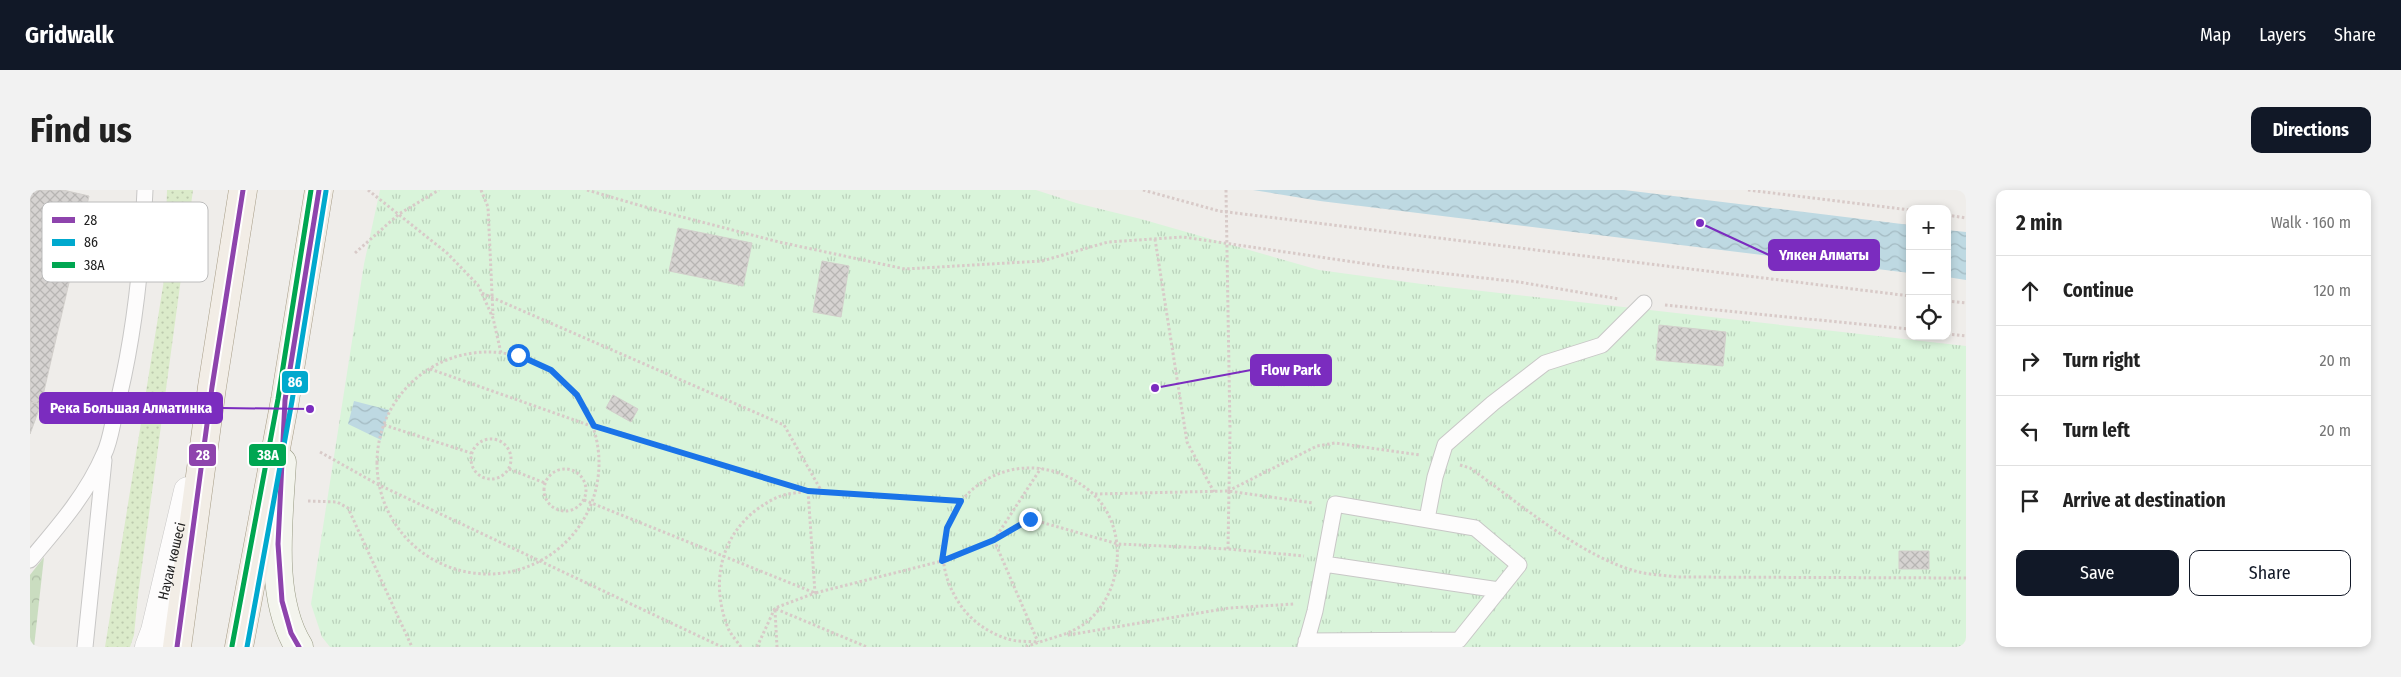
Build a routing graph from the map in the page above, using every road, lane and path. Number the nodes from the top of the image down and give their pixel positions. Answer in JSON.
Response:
{"nodes":[{"id":1,"x":243,"y":190,"type":"edge"},
{"id":2,"x":319,"y":190,"type":"edge"},
{"id":3,"x":368,"y":190,"type":"edge"},
{"id":4,"x":439,"y":190,"type":"edge"},
{"id":5,"x":481,"y":190,"type":"edge"},
{"id":6,"x":587,"y":190,"type":"edge"},
{"id":7,"x":1143,"y":190,"type":"edge"},
{"id":8,"x":1226,"y":190,"type":"edge"},
{"id":9,"x":1748,"y":190,"type":"edge"},
{"id":10,"x":1906,"y":210,"type":"edge"},
{"id":11,"x":399,"y":214,"type":"junction"},
{"id":12,"x":1951,"y":216,"type":"edge"},
{"id":13,"x":1966,"y":218,"type":"edge"},
{"id":14,"x":1155,"y":239,"type":"junction"},
{"id":15,"x":355,"y":252,"type":"dead end"},
{"id":16,"x":138,"y":282,"type":"edge"},
{"id":17,"x":482,"y":293,"type":"junction"},
{"id":18,"x":492,"y":296,"type":"junction"},
{"id":19,"x":1906,"y":296,"type":"edge"},
{"id":20,"x":1951,"y":302,"type":"edge"},
{"id":21,"x":1644,"y":303,"type":"junction"},
{"id":22,"x":1966,"y":304,"type":"edge"},
{"id":23,"x":493,"y":318,"type":"junction"},
{"id":24,"x":1906,"y":329,"type":"edge"},
{"id":25,"x":1951,"y":334,"type":"edge"},
{"id":26,"x":1966,"y":336,"type":"edge"},
{"id":27,"x":501,"y":353,"type":"junction"},
{"id":28,"x":429,"y":369,"type":"junction"},
{"id":29,"x":212,"y":387,"type":"junction"},
{"id":30,"x":285,"y":400,"type":"junction"},
{"id":31,"x":384,"y":425,"type":"junction"},
{"id":32,"x":594,"y":426,"type":"junction"},
{"id":33,"x":320,"y":452,"type":"dead end"},
{"id":34,"x":105,"y":453,"type":"junction"},
{"id":35,"x":471,"y":453,"type":"junction"},
{"id":36,"x":1441,"y":458,"type":"junction"},
{"id":37,"x":1041,"y":467,"type":"junction"},
{"id":38,"x":509,"y":469,"type":"junction"},
{"id":39,"x":545,"y":483,"type":"junction"},
{"id":40,"x":377,"y":484,"type":"junction"},
{"id":41,"x":808,"y":491,"type":"junction"},
{"id":42,"x":1228,"y":491,"type":"junction"},
{"id":43,"x":823,"y":492,"type":"junction"},
{"id":44,"x":1214,"y":492,"type":"junction"},
{"id":45,"x":1095,"y":494,"type":"junction"},
{"id":46,"x":584,"y":500,"type":"junction"},
{"id":47,"x":308,"y":501,"type":"dead end"},
{"id":48,"x":961,"y":501,"type":"junction"},
{"id":49,"x":591,"y":502,"type":"junction"},
{"id":50,"x":1314,"y":503,"type":"dead end"},
{"id":51,"x":1427,"y":518,"type":"junction"},
{"id":52,"x":994,"y":540,"type":"junction"},
{"id":53,"x":1118,"y":544,"type":"junction"},
{"id":54,"x":1228,"y":549,"type":"junction"},
{"id":55,"x":722,"y":555,"type":"junction"},
{"id":56,"x":1305,"y":556,"type":"dead end"},
{"id":57,"x":30,"y":560,"type":"edge"},
{"id":58,"x":942,"y":561,"type":"junction"},
{"id":59,"x":539,"y":562,"type":"junction"},
{"id":60,"x":1324,"y":564,"type":"junction"},
{"id":61,"x":1966,"y":578,"type":"edge"},
{"id":62,"x":1499,"y":590,"type":"junction"},
{"id":63,"x":815,"y":592,"type":"junction"},
{"id":64,"x":1296,"y":604,"type":"dead end"},
{"id":65,"x":775,"y":608,"type":"junction"},
{"id":66,"x":1065,"y":635,"type":"junction"},
{"id":67,"x":1038,"y":642,"type":"junction"},
{"id":68,"x":1306,"y":644,"type":"edge"},
{"id":69,"x":84,"y":647,"type":"edge"},
{"id":70,"x":149,"y":647,"type":"edge"},
{"id":71,"x":177,"y":647,"type":"edge"},
{"id":72,"x":239,"y":647,"type":"edge"},
{"id":73,"x":299,"y":647,"type":"edge"},
{"id":74,"x":412,"y":647,"type":"edge"},
{"id":75,"x":722,"y":647,"type":"edge"},
{"id":76,"x":741,"y":647,"type":"edge"},
{"id":77,"x":757,"y":647,"type":"edge"},
{"id":78,"x":777,"y":647,"type":"edge"},
{"id":79,"x":867,"y":647,"type":"edge"},
{"id":80,"x":1026,"y":647,"type":"edge"}],
"edges":[{"from":1,"to":29,"type":"main road"},
{"from":2,"to":30,"type":"main road"},
{"from":3,"to":11,"type":"path"},
{"from":4,"to":11,"type":"path"},
{"from":5,"to":18,"type":"path"},
{"from":6,"to":14,"type":"path"},
{"from":7,"to":19,"type":"path"},
{"from":8,"to":42,"type":"path","bridge":true},
{"from":9,"to":10,"type":"path"},
{"from":11,"to":15,"type":"path"},
{"from":11,"to":17,"type":"path"},
{"from":12,"to":13,"type":"path"},
{"from":14,"to":21,"type":"path"},
{"from":14,"to":44,"type":"path"},
{"from":16,"to":34,"type":"lane"},
{"from":17,"to":18,"type":"path"},
{"from":17,"to":23,"type":"path"},
{"from":18,"to":23,"type":"path"},
{"from":18,"to":43,"type":"path"},
{"from":20,"to":22,"type":"path"},
{"from":21,"to":24,"type":"path"},
{"from":21,"to":36,"type":"lane"},
{"from":23,"to":27,"type":"path"},
{"from":25,"to":26,"type":"path"},
{"from":27,"to":28,"type":"path"},
{"from":27,"to":32,"type":"path"},
{"from":28,"to":31,"type":"path"},
{"from":28,"to":32,"type":"path"},
{"from":29,"to":70,"type":"street","name":"Науаи көшесі"},
{"from":29,"to":71,"type":"main road"},
{"from":30,"to":72,"type":"main road"},
{"from":30,"to":73,"type":"main road"},
{"from":31,"to":35,"type":"path"},
{"from":31,"to":40,"type":"path"},
{"from":32,"to":41,"type":"path"},
{"from":32,"to":49,"type":"path"},
{"from":33,"to":40,"type":"path"},
{"from":34,"to":57,"type":"lane"},
{"from":34,"to":69,"type":"lane"},
{"from":35,"to":38,"type":"path"},
{"from":35,"to":38,"type":"path"},
{"from":36,"to":42,"type":"path"},
{"from":36,"to":51,"type":"lane"},
{"from":36,"to":61,"type":"path"},
{"from":37,"to":45,"type":"path"},
{"from":37,"to":48,"type":"path"},
{"from":37,"to":52,"type":"path"},
{"from":38,"to":39,"type":"path"},
{"from":39,"to":46,"type":"path"},
{"from":39,"to":46,"type":"path"},
{"from":40,"to":59,"type":"path"},
{"from":40,"to":59,"type":"path"},
{"from":41,"to":43,"type":"path"},
{"from":41,"to":55,"type":"path"},
{"from":41,"to":63,"type":"path"},
{"from":42,"to":44,"type":"path"},
{"from":42,"to":50,"type":"path"},
{"from":42,"to":54,"type":"path"},
{"from":43,"to":48,"type":"path"},
{"from":44,"to":45,"type":"path"},
{"from":45,"to":53,"type":"path"},
{"from":46,"to":49,"type":"path"},
{"from":47,"to":74,"type":"path"},
{"from":48,"to":58,"type":"path"},
{"from":49,"to":55,"type":"path"},
{"from":49,"to":59,"type":"path"},
{"from":51,"to":60,"type":"lane"},
{"from":51,"to":62,"type":"lane"},
{"from":52,"to":53,"type":"path"},
{"from":52,"to":58,"type":"path"},
{"from":52,"to":67,"type":"path"},
{"from":53,"to":54,"type":"path"},
{"from":53,"to":66,"type":"path"},
{"from":54,"to":56,"type":"path"},
{"from":55,"to":63,"type":"path"},
{"from":55,"to":76,"type":"path"},
{"from":58,"to":63,"type":"path"},
{"from":58,"to":67,"type":"path"},
{"from":59,"to":75,"type":"path"},
{"from":60,"to":62,"type":"lane"},
{"from":60,"to":68,"type":"lane"},
{"from":62,"to":68,"type":"lane"},
{"from":63,"to":65,"type":"path"},
{"from":64,"to":66,"type":"path"},
{"from":65,"to":77,"type":"path"},
{"from":65,"to":78,"type":"path"},
{"from":65,"to":79,"type":"path"},
{"from":66,"to":67,"type":"path"},
{"from":67,"to":80,"type":"path"}]}
